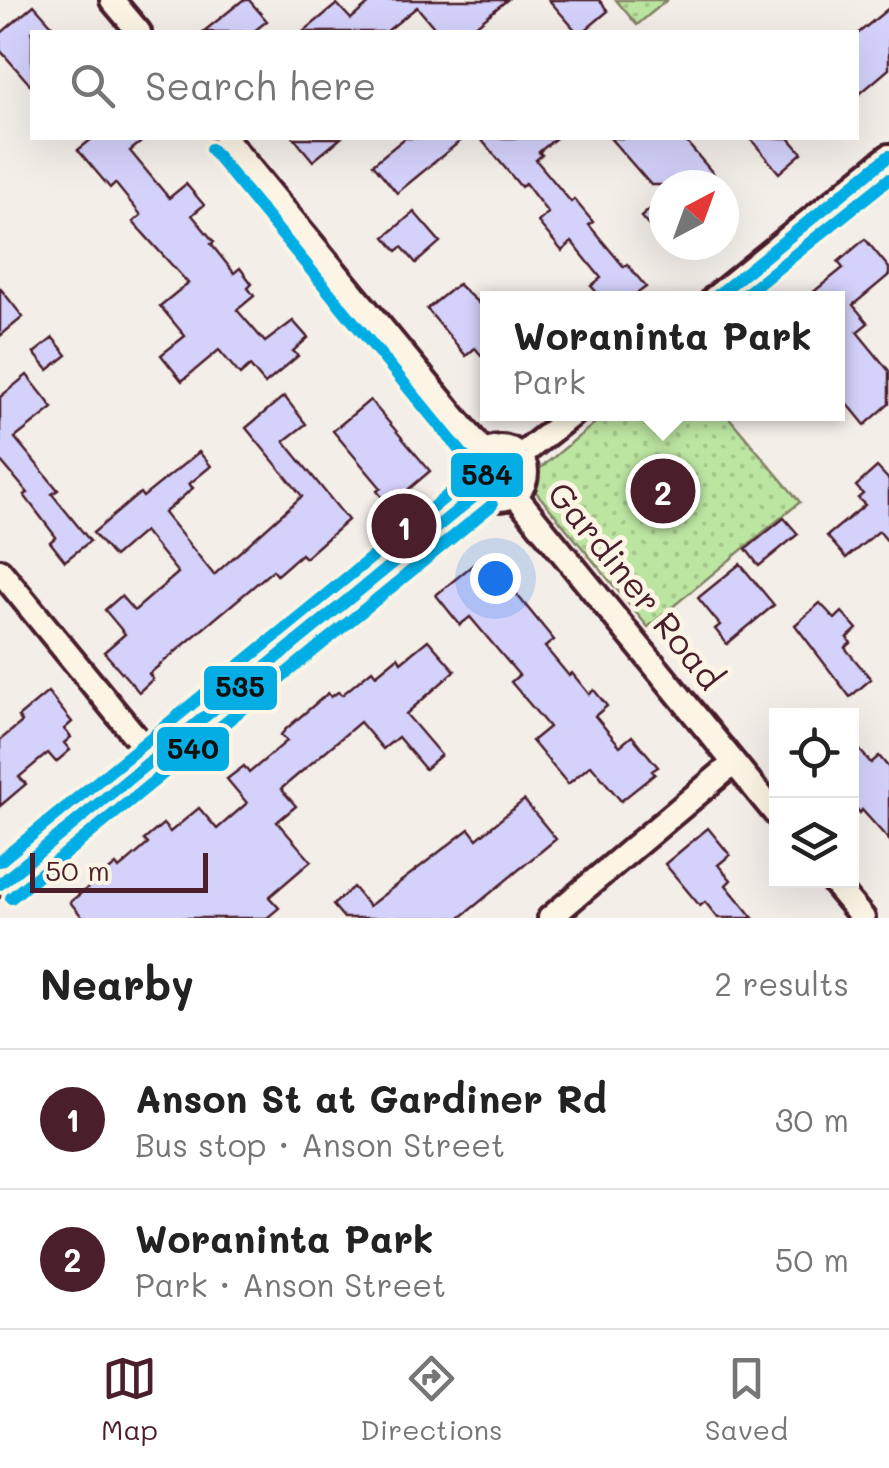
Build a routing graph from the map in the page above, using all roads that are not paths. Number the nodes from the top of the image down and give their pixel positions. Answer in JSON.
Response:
{"nodes":[{"id":1,"x":112,"y":0,"type":"edge"},
{"id":2,"x":136,"y":30,"type":"edge"},
{"id":3,"x":227,"y":140,"type":"edge"},
{"id":4,"x":889,"y":156,"type":"edge"},
{"id":5,"x":723,"y":291,"type":"edge"},
{"id":6,"x":564,"y":421,"type":"edge"},
{"id":7,"x":484,"y":452,"type":"junction"},
{"id":8,"x":520,"y":456,"type":"junction"},
{"id":9,"x":480,"y":491,"type":"junction"},
{"id":10,"x":515,"y":494,"type":"junction"},
{"id":11,"x":0,"y":571,"type":"edge"},
{"id":12,"x":154,"y":759,"type":"junction"},
{"id":13,"x":734,"y":763,"type":"junction"},
{"id":14,"x":769,"y":806,"type":"edge"},
{"id":15,"x":0,"y":884,"type":"edge"},
{"id":16,"x":839,"y":888,"type":"edge"},
{"id":17,"x":550,"y":918,"type":"edge"},
{"id":18,"x":863,"y":918,"type":"edge"}],
"edges":[{"from":1,"to":2,"type":"street"},
{"from":3,"to":7,"type":"street"},
{"from":4,"to":5,"type":"street"},
{"from":6,"to":8,"type":"street"},
{"from":7,"to":8,"type":"street"},
{"from":7,"to":9,"type":"street"},
{"from":8,"to":10,"type":"street"},
{"from":9,"to":10,"type":"street"},
{"from":9,"to":12,"type":"street"},
{"from":10,"to":13,"type":"street","name":"Gardiner Road"},
{"from":11,"to":12,"type":"street"},
{"from":12,"to":15,"type":"street"},
{"from":13,"to":14,"type":"street","name":"Gardiner Road"},
{"from":13,"to":17,"type":"street"},
{"from":16,"to":18,"type":"street"}]}
